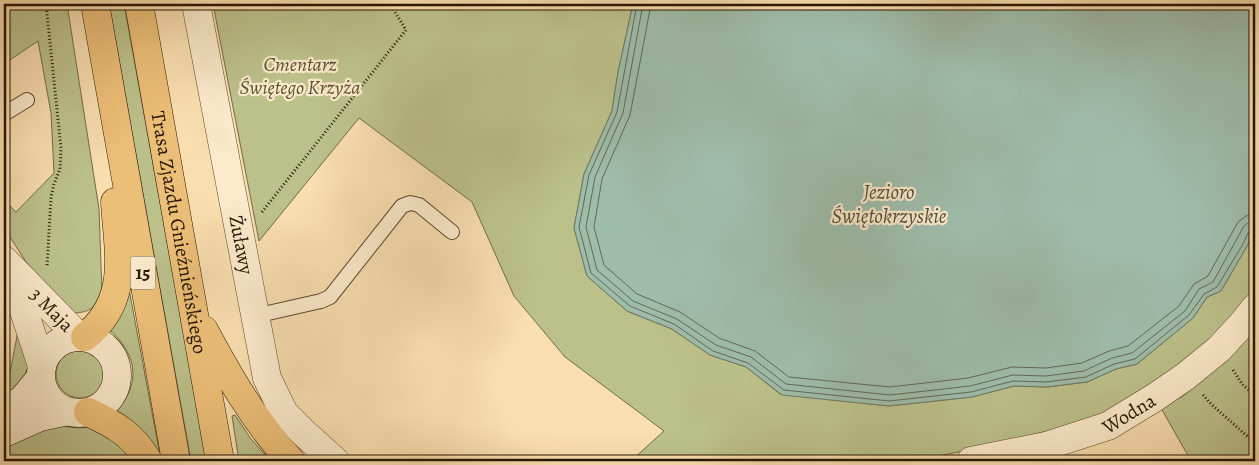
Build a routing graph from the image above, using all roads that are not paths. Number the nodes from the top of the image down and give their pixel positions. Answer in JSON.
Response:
{"nodes":[{"id":1,"x":95,"y":4,"type":"edge"},
{"id":2,"x":139,"y":4,"type":"edge"},
{"id":3,"x":196,"y":4,"type":"edge"},
{"id":4,"x":110,"y":85,"type":"junction"},
{"id":5,"x":27,"y":100,"type":"dead end"},
{"id":6,"x":4,"y":114,"type":"edge"},
{"id":7,"x":452,"y":232,"type":"dead end"},
{"id":8,"x":4,"y":260,"type":"edge"},
{"id":9,"x":4,"y":267,"type":"edge"},
{"id":10,"x":1255,"y":308,"type":"edge"},
{"id":11,"x":193,"y":311,"type":"junction"},
{"id":12,"x":255,"y":316,"type":"junction"},
{"id":13,"x":82,"y":337,"type":"junction"},
{"id":14,"x":42,"y":371,"type":"junction"},
{"id":15,"x":4,"y":412,"type":"edge"},
{"id":16,"x":78,"y":412,"type":"junction"},
{"id":17,"x":4,"y":433,"type":"edge"},
{"id":18,"x":148,"y":461,"type":"edge"},
{"id":19,"x":176,"y":461,"type":"edge"},
{"id":20,"x":220,"y":461,"type":"edge"},
{"id":21,"x":291,"y":461,"type":"edge"},
{"id":22,"x":335,"y":461,"type":"edge"},
{"id":23,"x":971,"y":461,"type":"edge"}],
"edges":[{"from":1,"to":4,"type":"main road","number":"15"},
{"from":2,"to":11,"type":"main road","name":"Trasa Zjazdu Gnieźnieńskiego","number":"15"},
{"from":3,"to":12,"type":"street","name":"Żuławy"},
{"from":4,"to":13,"type":"main road"},
{"from":4,"to":19,"type":"main road","number":"15"},
{"from":5,"to":6,"type":"lane"},
{"from":7,"to":12,"type":"lane"},
{"from":8,"to":13,"type":"street","name":"3 Maja"},
{"from":9,"to":14,"type":"street","name":"3 Maja"},
{"from":10,"to":23,"type":"street","name":"Wodna"},
{"from":11,"to":20,"type":"main road","name":"Trasa Zjazdu Gnieźnieńskiego","number":"15"},
{"from":11,"to":21,"type":"main road"},
{"from":12,"to":22,"type":"street","name":"Żuławy"},
{"from":13,"to":14,"type":"street"},
{"from":13,"to":16,"type":"street"},
{"from":14,"to":15,"type":"street"},
{"from":14,"to":16,"type":"street"},
{"from":16,"to":17,"type":"street"},
{"from":16,"to":18,"type":"main road"}]}
